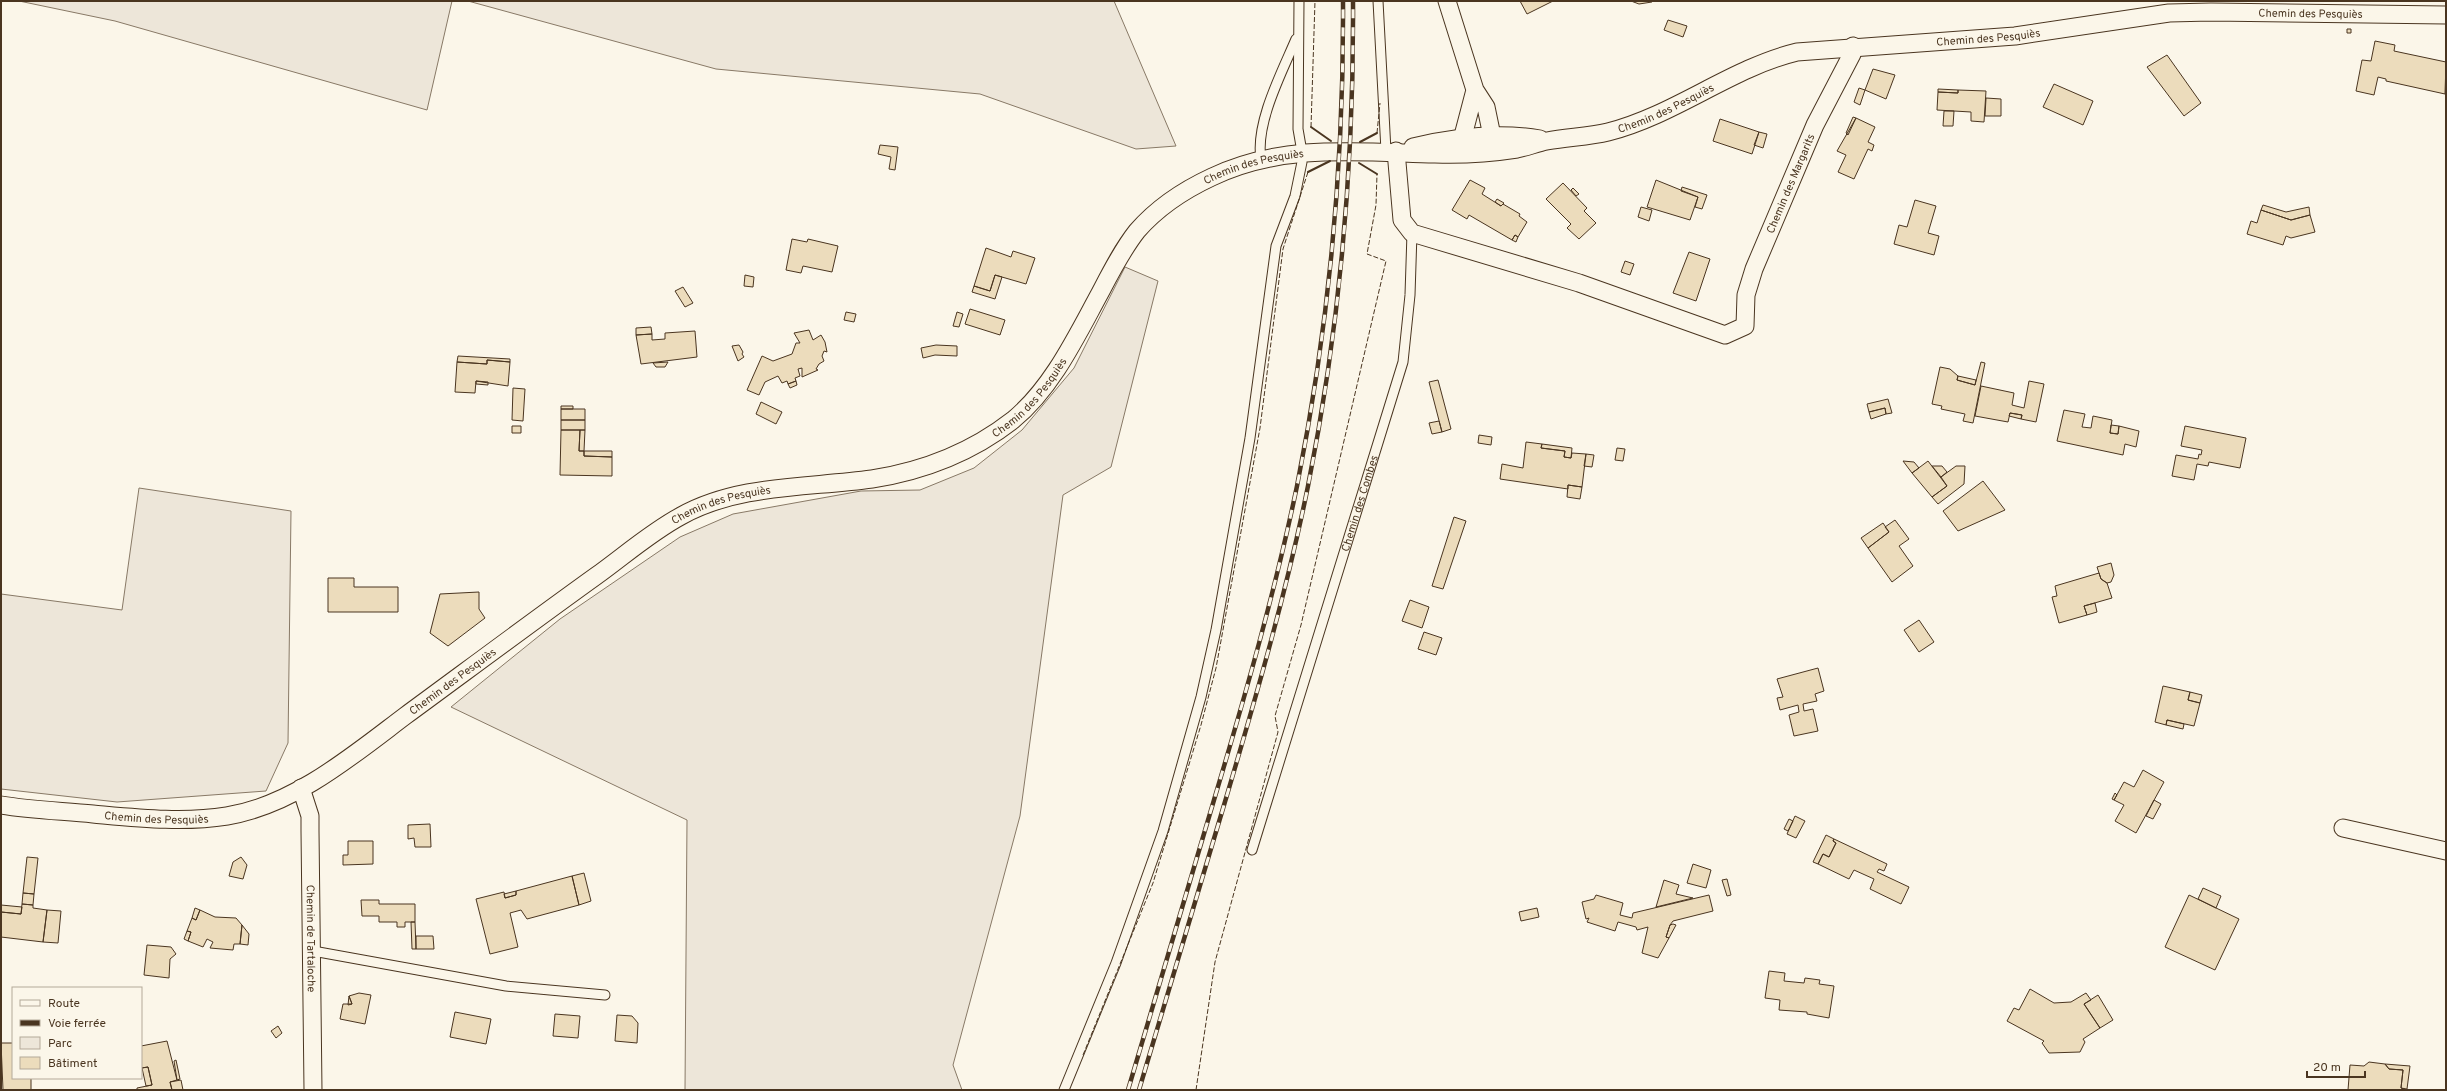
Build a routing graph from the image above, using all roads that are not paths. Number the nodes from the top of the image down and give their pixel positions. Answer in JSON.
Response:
{"nodes":[{"id":1,"x":1299,"y":1,"type":"edge"},
{"id":2,"x":1378,"y":1,"type":"edge"},
{"id":3,"x":1447,"y":1,"type":"edge"},
{"id":4,"x":2446,"y":15,"type":"edge"},
{"id":5,"x":1298,"y":36,"type":"junction"},
{"id":6,"x":1852,"y":46,"type":"junction"},
{"id":7,"x":1475,"y":90,"type":"junction"},
{"id":8,"x":1492,"y":136,"type":"junction"},
{"id":9,"x":1465,"y":138,"type":"junction"},
{"id":10,"x":1548,"y":141,"type":"junction"},
{"id":11,"x":1391,"y":151,"type":"junction"},
{"id":12,"x":1302,"y":152,"type":"junction"},
{"id":13,"x":1480,"y":152,"type":"junction"},
{"id":14,"x":1261,"y":159,"type":"junction"},
{"id":15,"x":1412,"y":233,"type":"junction"},
{"id":16,"x":301,"y":788,"type":"junction"},
{"id":17,"x":1,"y":805,"type":"edge"},
{"id":18,"x":2342,"y":828,"type":"dead end"},
{"id":19,"x":1252,"y":850,"type":"dead end"},
{"id":20,"x":2446,"y":851,"type":"edge"},
{"id":21,"x":313,"y":951,"type":"junction"},
{"id":22,"x":606,"y":995,"type":"dead end"},
{"id":23,"x":313,"y":1090,"type":"edge"},
{"id":24,"x":1064,"y":1090,"type":"edge"}],
"edges":[{"from":1,"to":5,"type":"lane"},
{"from":2,"to":11,"type":"lane"},
{"from":3,"to":7,"type":"street"},
{"from":4,"to":6,"type":"street","name":"Chemin des Pesquiès"},
{"from":5,"to":12,"type":"lane"},
{"from":5,"to":14,"type":"lane"},
{"from":6,"to":10,"type":"street","name":"Chemin des Pesquiès"},
{"from":6,"to":15,"type":"street","name":"Chemin des Margarits"},
{"from":7,"to":8,"type":"street"},
{"from":7,"to":9,"type":"street"},
{"from":8,"to":9,"type":"street","name":"Chemin des Pesquiès"},
{"from":8,"to":10,"type":"street","name":"Chemin des Pesquiès"},
{"from":8,"to":13,"type":"street"},
{"from":9,"to":11,"type":"street","name":"Chemin des Pesquiès"},
{"from":9,"to":13,"type":"street"},
{"from":10,"to":13,"type":"street","name":"Chemin des Pesquiès"},
{"from":11,"to":12,"type":"street","name":"Chemin des Pesquiès"},
{"from":11,"to":13,"type":"street","name":"Chemin des Pesquiès"},
{"from":11,"to":15,"type":"street"},
{"from":12,"to":14,"type":"street","name":"Chemin des Pesquiès"},
{"from":12,"to":24,"type":"lane"},
{"from":14,"to":16,"type":"street","name":"Chemin des Pesquiès"},
{"from":15,"to":19,"type":"lane","name":"Chemin des Combes"},
{"from":16,"to":17,"type":"street","name":"Chemin des Pesquiès"},
{"from":16,"to":21,"type":"street","name":"Chemin de Tartaloche"},
{"from":18,"to":20,"type":"street"},
{"from":21,"to":22,"type":"lane"},
{"from":21,"to":23,"type":"street","name":"Chemin de Tartaloche"}]}
